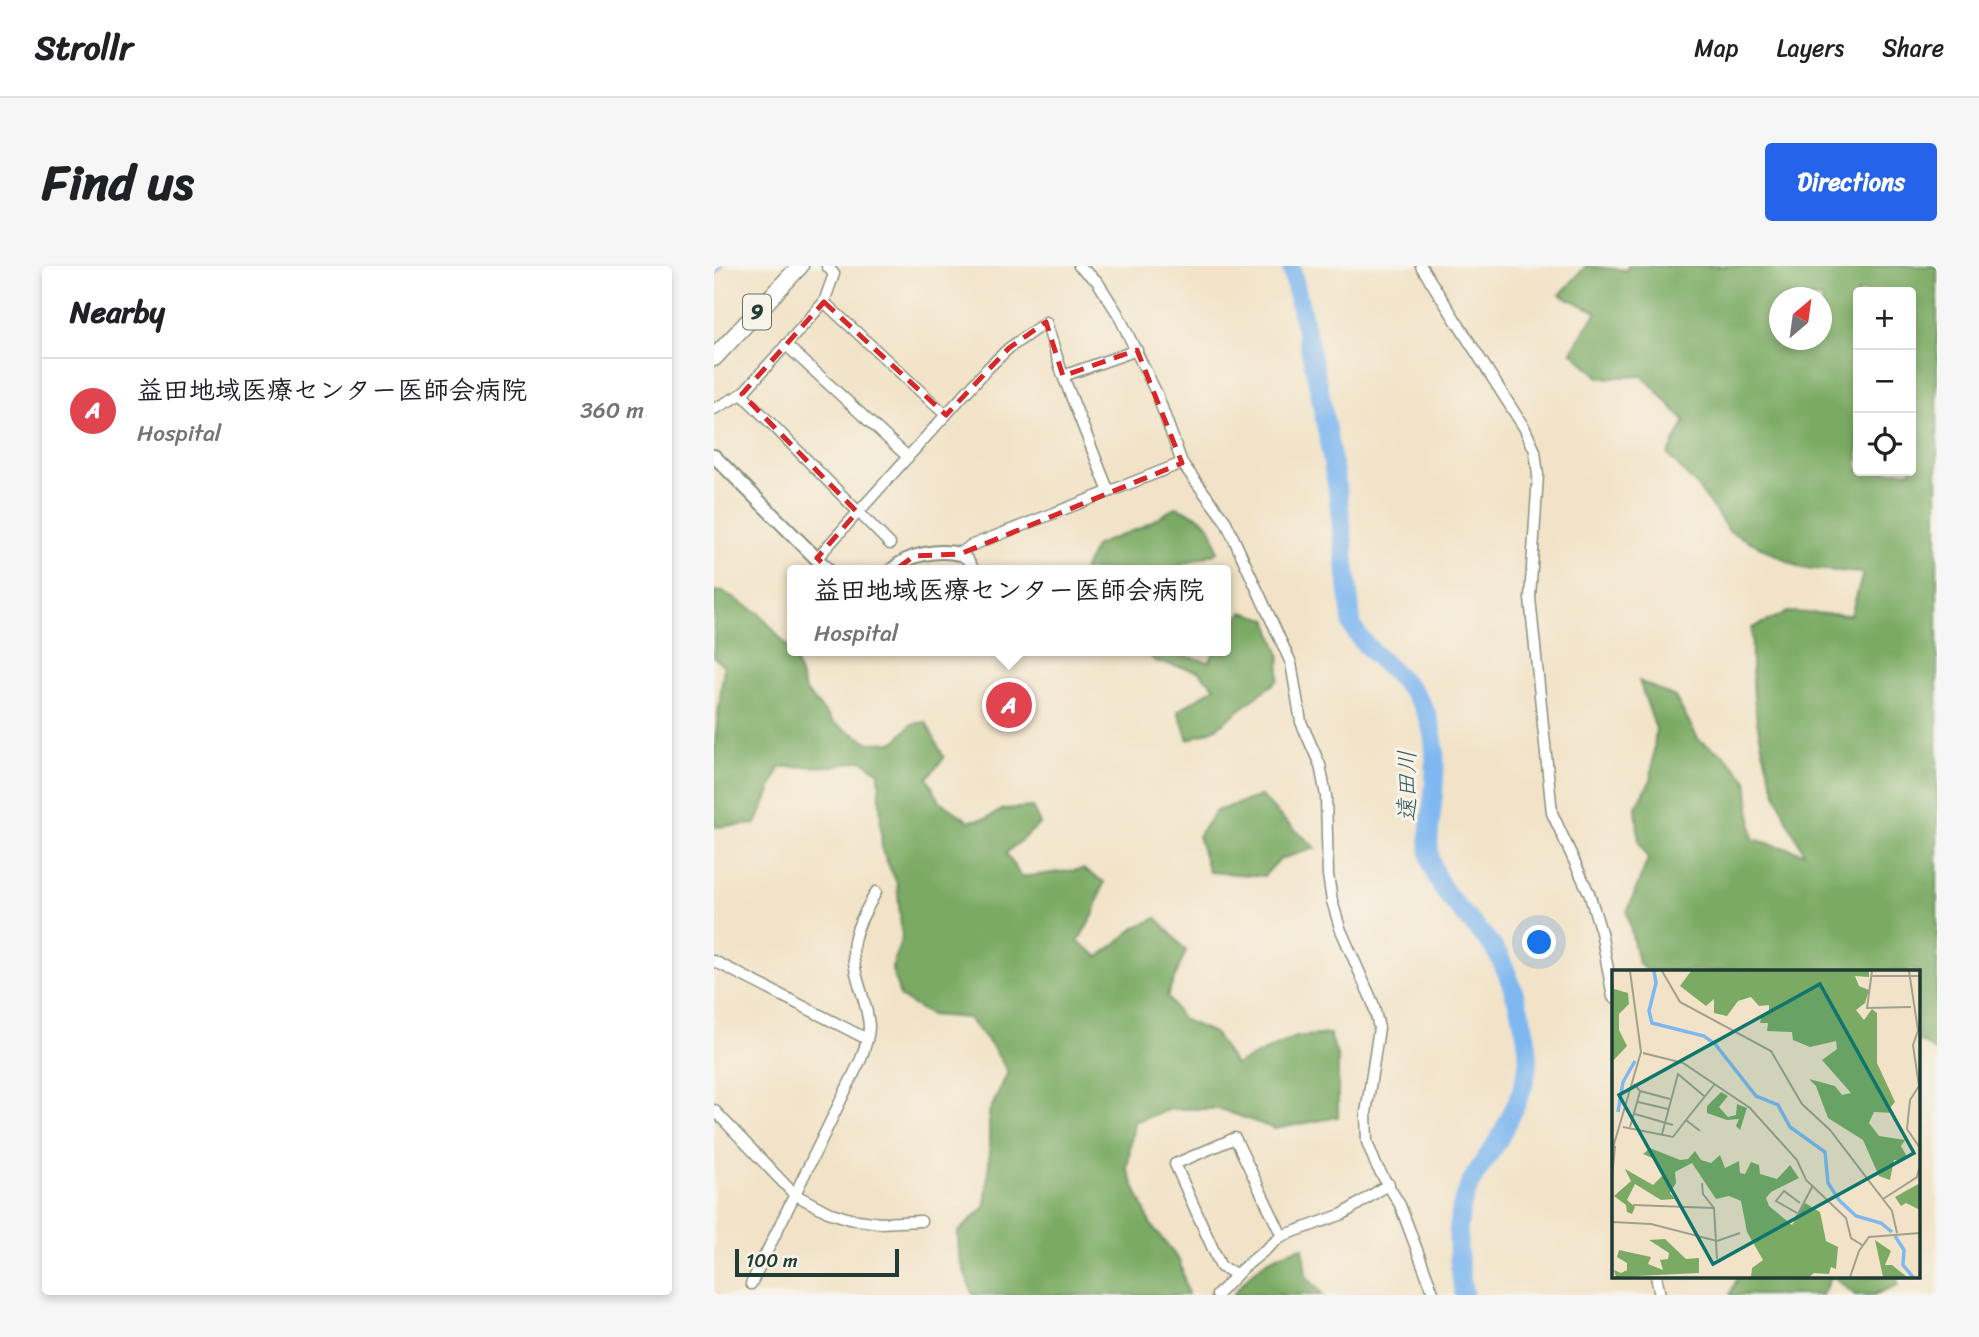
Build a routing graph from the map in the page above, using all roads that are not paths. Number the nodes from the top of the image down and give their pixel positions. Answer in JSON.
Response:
{"nodes":[{"id":1,"x":800,"y":266,"type":"edge"},
{"id":2,"x":827,"y":266,"type":"edge"},
{"id":3,"x":1079,"y":266,"type":"edge"},
{"id":4,"x":1422,"y":266,"type":"edge"},
{"id":5,"x":824,"y":302,"type":"junction"},
{"id":6,"x":786,"y":345,"type":"junction"},
{"id":7,"x":1137,"y":350,"type":"junction"},
{"id":8,"x":714,"y":358,"type":"edge"},
{"id":9,"x":1063,"y":376,"type":"junction"},
{"id":10,"x":742,"y":394,"type":"junction"},
{"id":11,"x":714,"y":409,"type":"edge"},
{"id":12,"x":946,"y":415,"type":"junction"},
{"id":13,"x":714,"y":456,"type":"edge"},
{"id":14,"x":908,"y":457,"type":"junction"},
{"id":15,"x":1182,"y":463,"type":"junction"},
{"id":16,"x":1109,"y":492,"type":"junction"},
{"id":17,"x":857,"y":512,"type":"junction"},
{"id":18,"x":890,"y":544,"type":"dead end"},
{"id":19,"x":960,"y":554,"type":"junction"},
{"id":20,"x":817,"y":558,"type":"junction"},
{"id":21,"x":823,"y":565,"type":"edge"},
{"id":22,"x":897,"y":565,"type":"edge"},
{"id":23,"x":971,"y":565,"type":"edge"},
{"id":24,"x":876,"y":892,"type":"dead end"},
{"id":25,"x":714,"y":961,"type":"edge"},
{"id":26,"x":1612,"y":992,"type":"edge"},
{"id":27,"x":867,"y":1039,"type":"junction"},
{"id":28,"x":714,"y":1110,"type":"edge"},
{"id":29,"x":1389,"y":1184,"type":"junction"},
{"id":30,"x":794,"y":1194,"type":"junction"},
{"id":31,"x":921,"y":1221,"type":"dead end"},
{"id":32,"x":1282,"y":1236,"type":"junction"},
{"id":33,"x":1237,"y":1274,"type":"junction"},
{"id":34,"x":751,"y":1283,"type":"dead end"},
{"id":35,"x":1217,"y":1295,"type":"edge"},
{"id":36,"x":1434,"y":1295,"type":"edge"}],
"edges":[{"from":1,"to":8,"type":"highway","number":"9"},
{"from":2,"to":5,"type":"street"},
{"from":3,"to":7,"type":"street"},
{"from":4,"to":26,"type":"street"},
{"from":5,"to":6,"type":"street"},
{"from":5,"to":12,"type":"street"},
{"from":6,"to":10,"type":"street"},
{"from":6,"to":14,"type":"street"},
{"from":7,"to":9,"type":"street"},
{"from":7,"to":15,"type":"street"},
{"from":9,"to":12,"type":"street"},
{"from":9,"to":16,"type":"street"},
{"from":10,"to":11,"type":"street"},
{"from":10,"to":17,"type":"street"},
{"from":12,"to":14,"type":"street"},
{"from":13,"to":20,"type":"street"},
{"from":14,"to":17,"type":"street"},
{"from":15,"to":16,"type":"street"},
{"from":15,"to":29,"type":"street"},
{"from":16,"to":19,"type":"street"},
{"from":17,"to":18,"type":"street"},
{"from":17,"to":20,"type":"street"},
{"from":19,"to":22,"type":"street"},
{"from":19,"to":23,"type":"street"},
{"from":20,"to":21,"type":"street"},
{"from":24,"to":27,"type":"street"},
{"from":25,"to":27,"type":"street"},
{"from":27,"to":30,"type":"street"},
{"from":28,"to":30,"type":"street"},
{"from":29,"to":32,"type":"street"},
{"from":29,"to":36,"type":"street"},
{"from":30,"to":31,"type":"street"},
{"from":30,"to":34,"type":"street"},
{"from":32,"to":33,"type":"street"},
{"from":32,"to":33,"type":"street"},
{"from":33,"to":35,"type":"street"}]}
